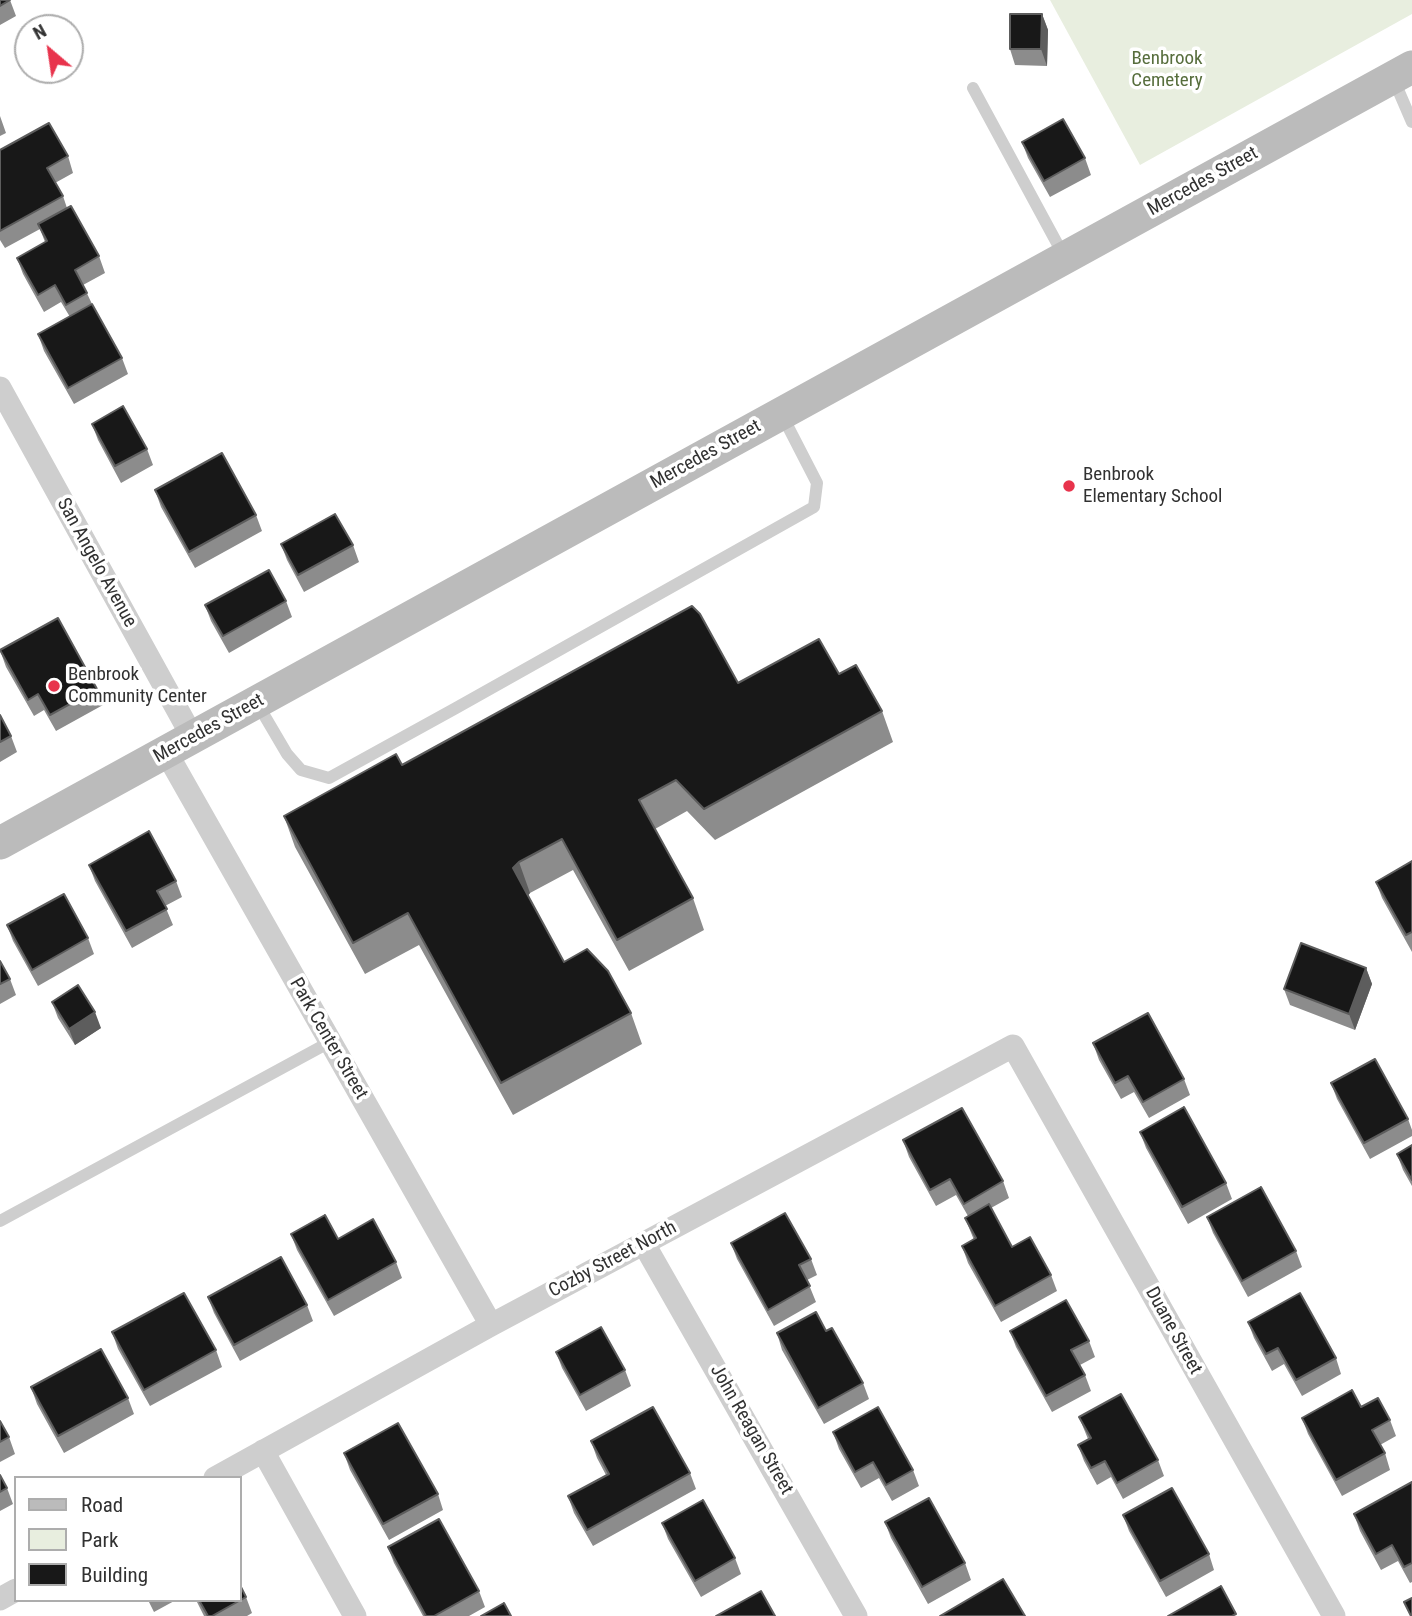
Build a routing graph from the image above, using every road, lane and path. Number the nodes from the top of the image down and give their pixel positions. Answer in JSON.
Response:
{"nodes":[{"id":1,"x":1402,"y":72,"type":"edge"},
{"id":2,"x":973,"y":88,"type":"dead end"},
{"id":3,"x":1412,"y":122,"type":"edge"},
{"id":4,"x":1065,"y":258,"type":"junction"},
{"id":5,"x":0,"y":388,"type":"edge"},
{"id":6,"x":781,"y":414,"type":"junction"},
{"id":7,"x":256,"y":703,"type":"junction"},
{"id":8,"x":179,"y":745,"type":"junction"},
{"id":9,"x":0,"y":843,"type":"edge"},
{"id":10,"x":330,"y":1042,"type":"junction"},
{"id":11,"x":1013,"y":1046,"type":"joint"},
{"id":12,"x":0,"y":1221,"type":"edge"},
{"id":13,"x":644,"y":1244,"type":"junction"},
{"id":14,"x":491,"y":1325,"type":"junction"},
{"id":15,"x":263,"y":1451,"type":"junction"},
{"id":16,"x":219,"y":1476,"type":"edge"},
{"id":17,"x":355,"y":1616,"type":"edge"},
{"id":18,"x":856,"y":1616,"type":"edge"},
{"id":19,"x":1334,"y":1616,"type":"edge"}],
"edges":[{"from":1,"to":3,"type":"lane"},
{"from":1,"to":4,"type":"street","name":"Mercedes Street"},
{"from":2,"to":4,"type":"lane"},
{"from":4,"to":6,"type":"street","name":"Mercedes Street"},
{"from":5,"to":8,"type":"street","name":"San Angelo Avenue"},
{"from":6,"to":7,"type":"street","name":"Mercedes Street"},
{"from":6,"to":7,"type":"lane"},
{"from":7,"to":8,"type":"street","name":"Mercedes Street"},
{"from":8,"to":9,"type":"street","name":"Mercedes Street"},
{"from":8,"to":10,"type":"street","name":"Park Center Street"},
{"from":10,"to":12,"type":"lane"},
{"from":10,"to":14,"type":"street","name":"Park Center Street"},
{"from":11,"to":13,"type":"street","name":"Cozby Street North"},
{"from":11,"to":19,"type":"street","name":"Duane Street"},
{"from":13,"to":14,"type":"street","name":"Cozby Street North"},
{"from":13,"to":18,"type":"street","name":"John Reagan Street"},
{"from":14,"to":15,"type":"street","name":"Cozby Street North"},
{"from":15,"to":16,"type":"street","name":"Cozby Street North"},
{"from":15,"to":17,"type":"street"}]}
